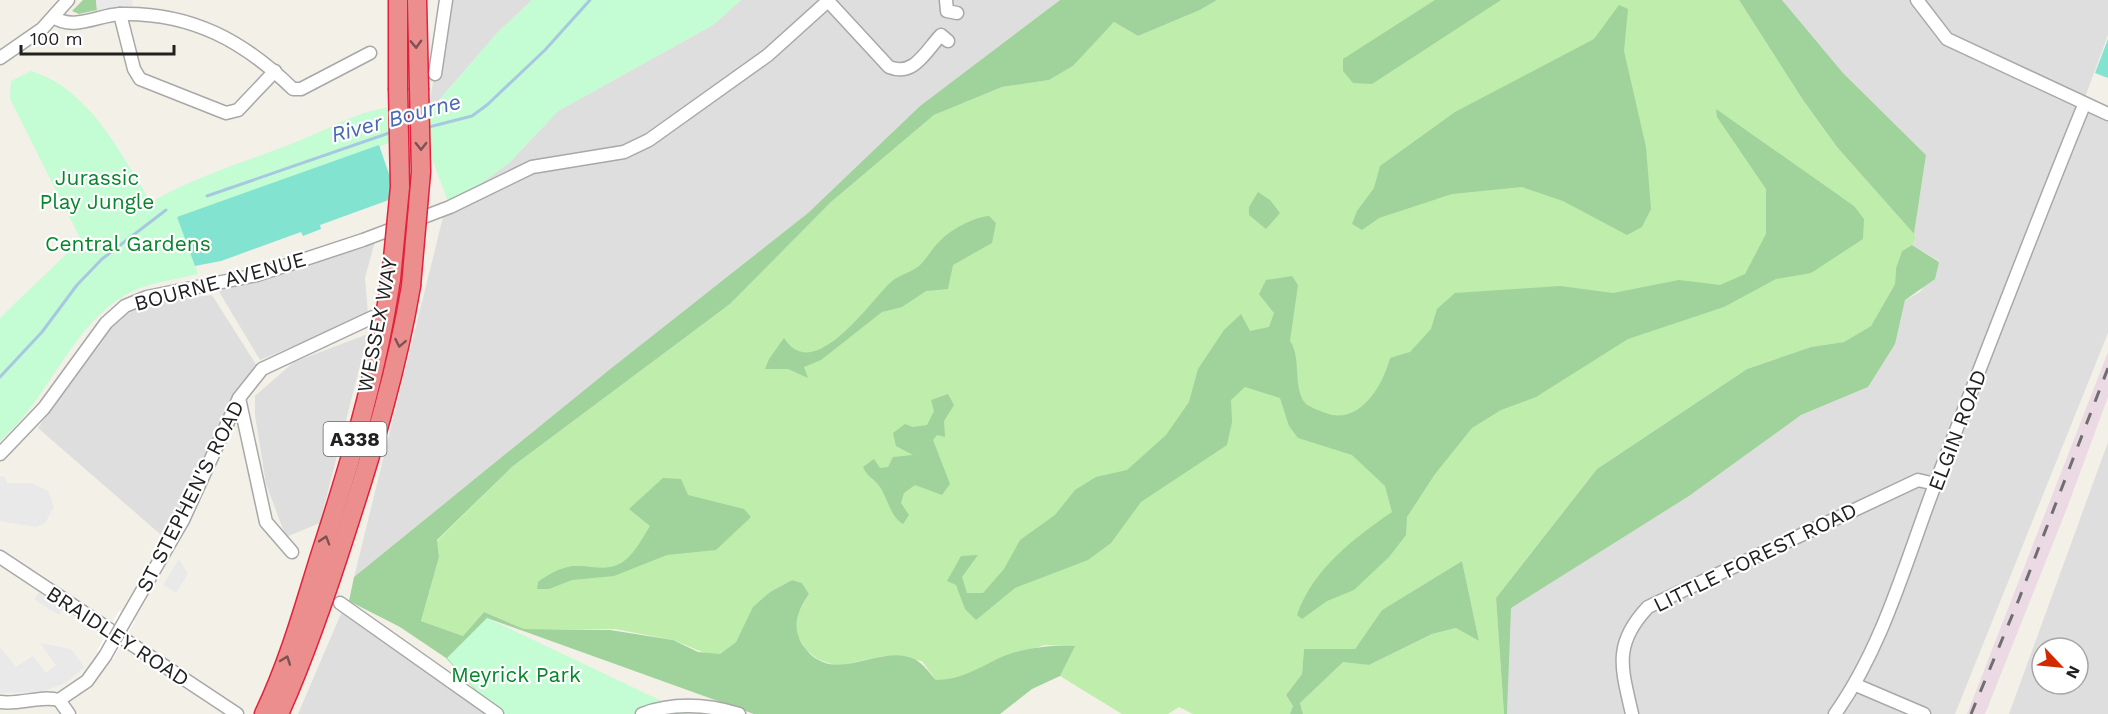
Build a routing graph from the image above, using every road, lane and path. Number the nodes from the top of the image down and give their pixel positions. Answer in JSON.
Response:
{"nodes":[{"id":1,"x":68,"y":0,"type":"edge"},
{"id":2,"x":398,"y":0,"type":"edge"},
{"id":3,"x":417,"y":0,"type":"edge"},
{"id":4,"x":446,"y":0,"type":"edge"},
{"id":5,"x":1917,"y":0,"type":"edge"},
{"id":6,"x":829,"y":1,"type":"edge"},
{"id":7,"x":120,"y":14,"type":"junction"},
{"id":8,"x":54,"y":17,"type":"junction"},
{"id":9,"x":948,"y":41,"type":"dead end"},
{"id":10,"x":367,"y":57,"type":"dead end"},
{"id":11,"x":1,"y":58,"type":"edge"},
{"id":12,"x":274,"y":70,"type":"junction"},
{"id":13,"x":435,"y":74,"type":"dead end"},
{"id":14,"x":2084,"y":105,"type":"junction"},
{"id":15,"x":2108,"y":114,"type":"edge"},
{"id":16,"x":373,"y":317,"type":"dead end"},
{"id":17,"x":239,"y":398,"type":"junction"},
{"id":18,"x":0,"y":454,"type":"edge"},
{"id":19,"x":1935,"y":484,"type":"junction"},
{"id":20,"x":290,"y":545,"type":"dead end"},
{"id":21,"x":0,"y":557,"type":"edge"},
{"id":22,"x":324,"y":600,"type":"junction"},
{"id":23,"x":1856,"y":685,"type":"junction"},
{"id":24,"x":59,"y":700,"type":"junction"},
{"id":25,"x":0,"y":702,"type":"edge"},
{"id":26,"x":686,"y":710,"type":"edge"},
{"id":27,"x":69,"y":714,"type":"edge"},
{"id":28,"x":237,"y":714,"type":"edge"},
{"id":29,"x":264,"y":714,"type":"edge"},
{"id":30,"x":279,"y":714,"type":"edge"},
{"id":31,"x":497,"y":714,"type":"edge"},
{"id":32,"x":642,"y":714,"type":"edge"},
{"id":33,"x":739,"y":714,"type":"edge"},
{"id":34,"x":1632,"y":714,"type":"edge"},
{"id":35,"x":1835,"y":714,"type":"edge"},
{"id":36,"x":1924,"y":714,"type":"edge"}],
"edges":[{"from":1,"to":8,"type":"street"},
{"from":22,"to":2,"type":"highway","name":"WESSEX WAY","number":"A338","one_way":true,"bridge":true},
{"from":3,"to":22,"type":"highway","name":"WESSEX WAY","number":"A338","one_way":true,"bridge":true},
{"from":4,"to":13,"type":"street"},
{"from":5,"to":14,"type":"street"},
{"from":6,"to":9,"type":"street"},
{"from":6,"to":18,"type":"street","name":"BOURNE AVENUE"},
{"from":7,"to":8,"type":"street"},
{"from":7,"to":12,"type":"street"},
{"from":7,"to":12,"type":"street"},
{"from":8,"to":11,"type":"street"},
{"from":10,"to":12,"type":"street"},
{"from":14,"to":15,"type":"street"},
{"from":14,"to":19,"type":"street","name":"ELGIN ROAD"},
{"from":16,"to":17,"type":"street","name":"ST STEPHEN'S ROAD"},
{"from":17,"to":20,"type":"street"},
{"from":17,"to":24,"type":"street","name":"ST STEPHEN'S ROAD","bridge":true},
{"from":19,"to":23,"type":"street","name":"ELGIN ROAD"},
{"from":19,"to":34,"type":"street","name":"LITTLE FOREST ROAD"},
{"from":21,"to":28,"type":"street","name":"BRAIDLEY ROAD"},
{"from":29,"to":22,"type":"highway","name":"WESSEX WAY","number":"A338","one_way":true},
{"from":22,"to":30,"type":"highway","name":"WESSEX WAY","number":"A338"},
{"from":22,"to":31,"type":"street"},
{"from":23,"to":35,"type":"street"},
{"from":23,"to":36,"type":"street"},
{"from":24,"to":25,"type":"street"},
{"from":24,"to":27,"type":"street"},
{"from":26,"to":32,"type":"street"},
{"from":26,"to":33,"type":"street"}]}
